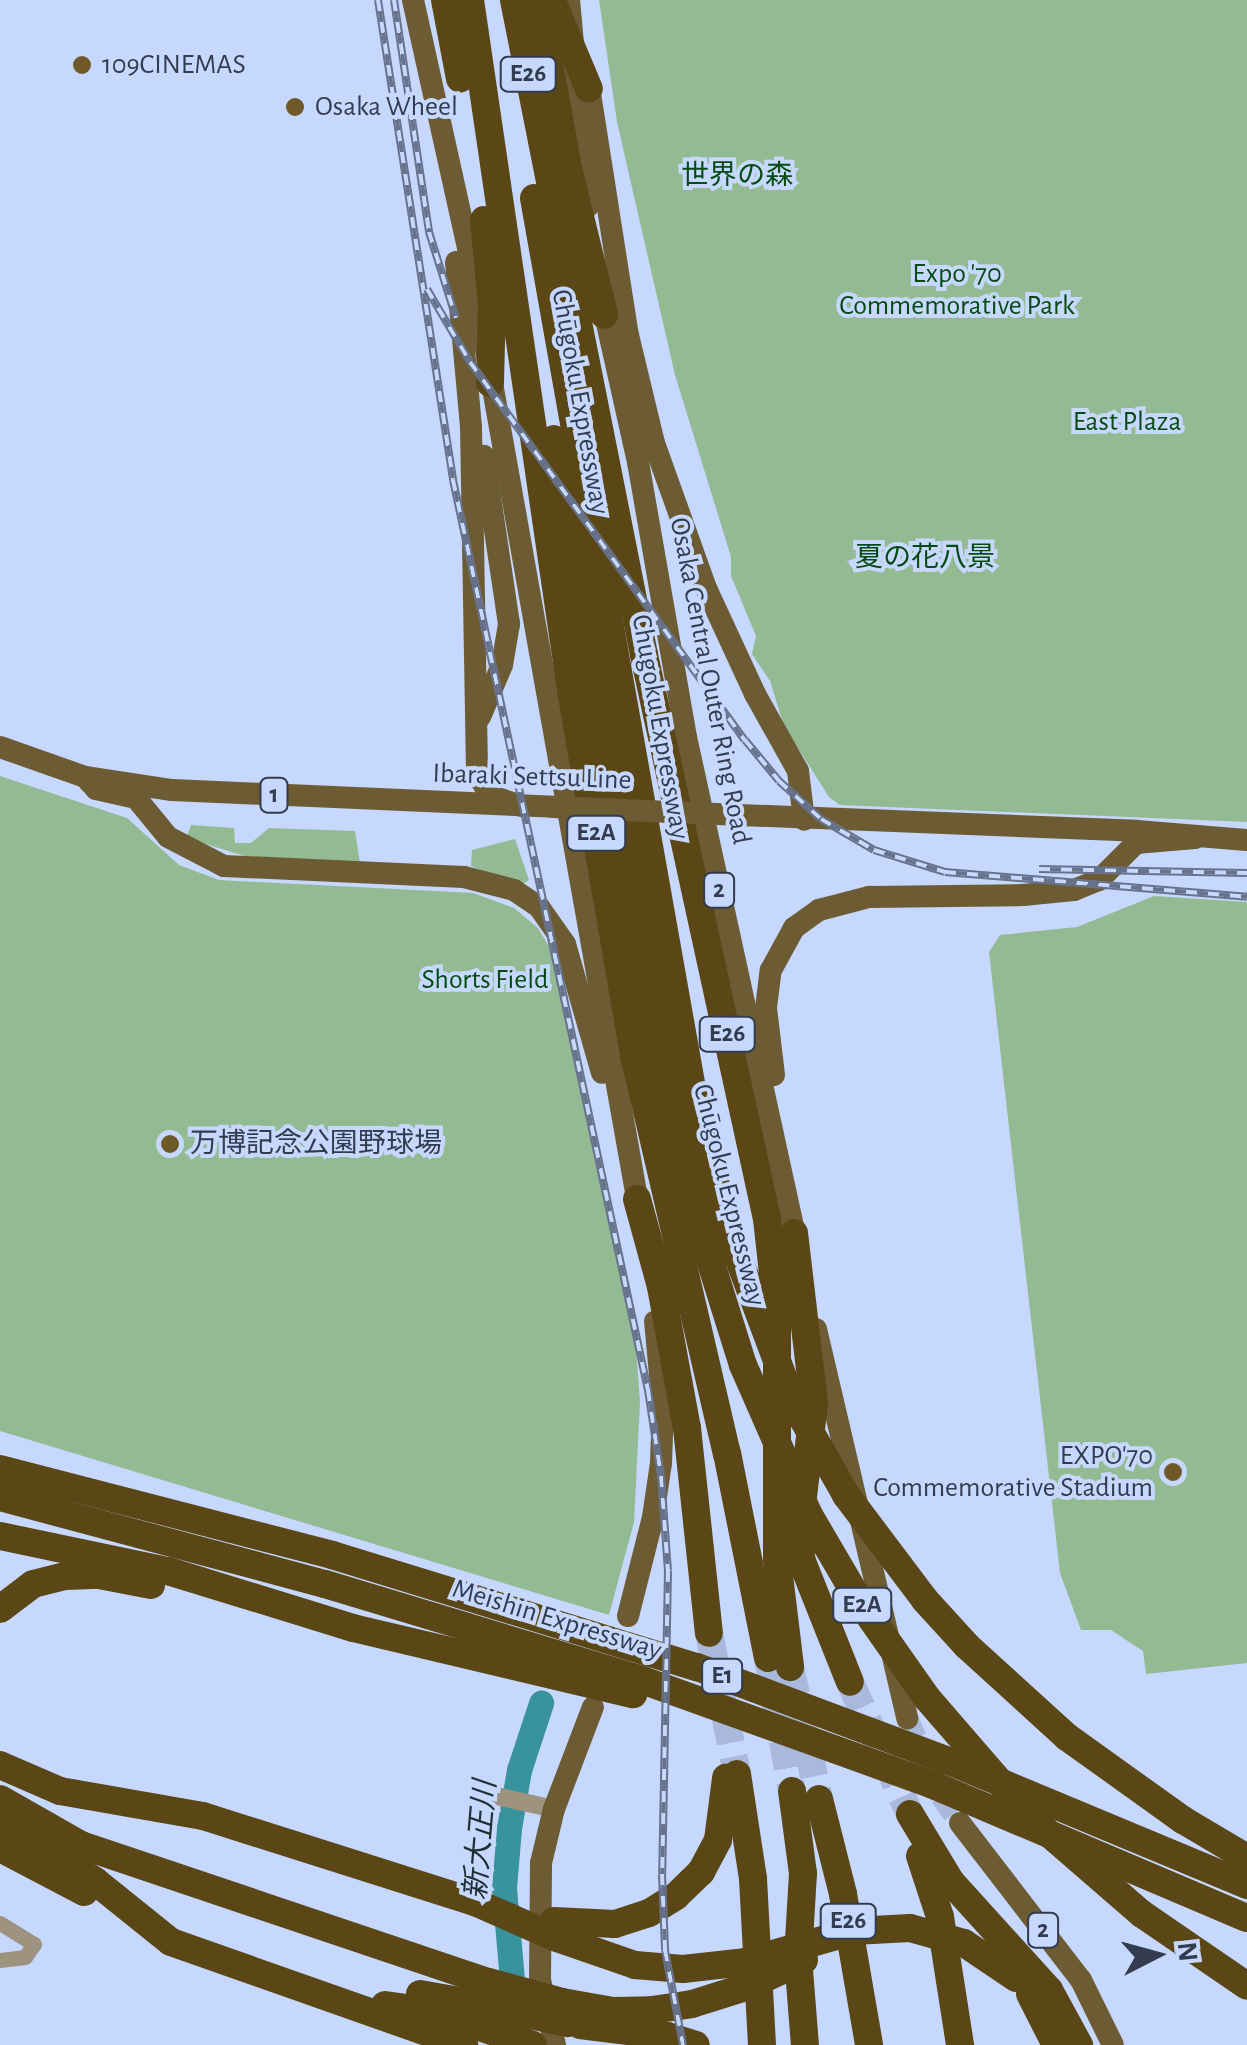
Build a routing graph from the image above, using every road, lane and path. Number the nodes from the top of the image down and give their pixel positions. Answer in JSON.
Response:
{"nodes":[{"id":1,"x":412,"y":0,"type":"edge"},
{"id":2,"x":445,"y":0,"type":"edge"},
{"id":3,"x":472,"y":0,"type":"edge"},
{"id":4,"x":500,"y":0,"type":"edge"},
{"id":5,"x":514,"y":0,"type":"edge"},
{"id":6,"x":538,"y":0,"type":"edge"},
{"id":7,"x":551,"y":0,"type":"edge"},
{"id":8,"x":569,"y":0,"type":"edge"},
{"id":9,"x":577,"y":0,"type":"edge"},
{"id":10,"x":572,"y":55,"type":"junction"},
{"id":11,"x":589,"y":89,"type":"junction"},
{"id":12,"x":441,"y":118,"type":"junction"},
{"id":13,"x":604,"y":315,"type":"junction"},
{"id":14,"x":490,"y":383,"type":"junction"},
{"id":15,"x":475,"y":736,"type":"junction"},
{"id":16,"x":0,"y":747,"type":"edge"},
{"id":17,"x":85,"y":776,"type":"junction"},
{"id":18,"x":521,"y":806,"type":"junction"},
{"id":19,"x":804,"y":820,"type":"junction"},
{"id":20,"x":1195,"y":838,"type":"junction"},
{"id":21,"x":1247,"y":840,"type":"edge"},
{"id":22,"x":681,"y":1096,"type":"junction"},
{"id":23,"x":630,"y":1158,"type":"junction"},
{"id":24,"x":783,"y":1180,"type":"junction"},
{"id":25,"x":637,"y":1199,"type":"junction"},
{"id":26,"x":794,"y":1233,"type":"junction"},
{"id":27,"x":0,"y":1456,"type":"edge"},
{"id":28,"x":0,"y":1469,"type":"edge"},
{"id":29,"x":0,"y":1498,"type":"edge"},
{"id":30,"x":181,"y":1515,"type":"junction"},
{"id":31,"x":0,"y":1536,"type":"edge"},
{"id":32,"x":0,"y":1609,"type":"edge"},
{"id":33,"x":628,"y":1616,"type":"dead end"},
{"id":34,"x":353,"y":1628,"type":"junction"},
{"id":35,"x":709,"y":1634,"type":"tunnel mouth"},
{"id":36,"x":779,"y":1663,"type":"joint"},
{"id":37,"x":850,"y":1682,"type":"tunnel mouth"},
{"id":38,"x":593,"y":1706,"type":"dead end"},
{"id":39,"x":907,"y":1718,"type":"tunnel mouth"},
{"id":40,"x":762,"y":1722,"type":"junction"},
{"id":41,"x":0,"y":1744,"type":"edge"},
{"id":42,"x":0,"y":1764,"type":"edge"},
{"id":43,"x":491,"y":1795,"type":"dead end"},
{"id":44,"x":0,"y":1799,"type":"edge"},
{"id":45,"x":131,"y":1802,"type":"junction"},
{"id":46,"x":554,"y":1808,"type":"junction"},
{"id":47,"x":0,"y":1822,"type":"edge"},
{"id":48,"x":960,"y":1823,"type":"tunnel mouth"},
{"id":49,"x":0,"y":1848,"type":"edge"},
{"id":50,"x":1247,"y":1858,"type":"edge"},
{"id":51,"x":1247,"y":1884,"type":"edge"},
{"id":52,"x":139,"y":1918,"type":"junction"},
{"id":53,"x":1247,"y":1918,"type":"edge"},
{"id":54,"x":0,"y":1922,"type":"edge"},
{"id":55,"x":554,"y":1929,"type":"junction"},
{"id":56,"x":0,"y":1960,"type":"edge"},
{"id":57,"x":746,"y":1975,"type":"junction"},
{"id":58,"x":1012,"y":1984,"type":"junction"},
{"id":59,"x":1247,"y":1986,"type":"edge"},
{"id":60,"x":328,"y":1998,"type":"junction"},
{"id":61,"x":493,"y":2008,"type":"junction"},
{"id":62,"x":561,"y":2023,"type":"edge"},
{"id":63,"x":464,"y":2045,"type":"edge"},
{"id":64,"x":533,"y":2045,"type":"edge"},
{"id":65,"x":696,"y":2045,"type":"edge"},
{"id":66,"x":762,"y":2045,"type":"edge"},
{"id":67,"x":805,"y":2045,"type":"edge"},
{"id":68,"x":869,"y":2045,"type":"edge"},
{"id":69,"x":960,"y":2045,"type":"edge"},
{"id":70,"x":1042,"y":2045,"type":"edge"},
{"id":71,"x":1056,"y":2045,"type":"edge"},
{"id":72,"x":1079,"y":2045,"type":"edge"},
{"id":73,"x":1112,"y":2045,"type":"edge"}],
"edges":[{"from":1,"to":12,"type":"main road"},
{"from":2,"to":14,"type":"highway"},
{"from":3,"to":22,"type":"highway","name":"Chūgoku Expressway","number":"E2A"},
{"from":3,"to":36,"type":"highway","number":"E2A"},
{"from":4,"to":22,"type":"highway","name":"Chugoku Expressway","number":"E2A"},
{"from":5,"to":36,"type":"highway","number":"E26"},
{"from":6,"to":13,"type":"highway"},
{"from":7,"to":10,"type":"highway"},
{"from":8,"to":10,"type":"main road","name":"Osaka Central Outer Ring Road","number":"2"},
{"from":9,"to":11,"type":"main road"},
{"from":10,"to":11,"type":"highway"},
{"from":10,"to":13,"type":"main road","name":"Osaka Central Outer Ring Road","number":"2"},
{"from":11,"to":19,"type":"main road"},
{"from":12,"to":14,"type":"main road"},
{"from":12,"to":15,"type":"main road"},
{"from":13,"to":24,"type":"main road","name":"Osaka Central Outer Ring Road","number":"2"},
{"from":14,"to":15,"type":"main road"},
{"from":14,"to":23,"type":"main road"},
{"from":15,"to":18,"type":"main road"},
{"from":16,"to":17,"type":"main road","name":"Ibaraki Settsu Line","number":"1"},
{"from":17,"to":18,"type":"main road","name":"Ibaraki Settsu Line","number":"1"},
{"from":17,"to":23,"type":"main road"},
{"from":18,"to":19,"type":"main road","name":"Ibaraki Settsu Line","number":"1","bridge":true},
{"from":19,"to":20,"type":"main road","name":"Ibaraki Settsu Line","number":"1"},
{"from":20,"to":21,"type":"main road","name":"Ibaraki Settsu Line","number":"1"},
{"from":20,"to":24,"type":"main road"},
{"from":22,"to":50,"type":"highway","name":"Chugoku Expressway","number":"E2A","bridge":true},
{"from":22,"to":59,"type":"highway","name":"Chūgoku Expressway","number":"E2A","bridge":true},
{"from":23,"to":25,"type":"main road"},
{"from":24,"to":26,"type":"main road","name":"Osaka Central Outer Ring Road","number":"2"},
{"from":25,"to":33,"type":"main road"},
{"from":25,"to":35,"type":"highway"},
{"from":26,"to":37,"type":"highway"},
{"from":26,"to":39,"type":"main road","name":"Osaka Central Outer Ring Road","number":"2"},
{"from":27,"to":30,"type":"highway"},
{"from":28,"to":30,"type":"highway","name":"Meishin Expressway","number":"E1"},
{"from":29,"to":40,"type":"highway","name":"Meishin Expressway","number":"E1"},
{"from":30,"to":51,"type":"highway","name":"Meishin Expressway","number":"E1"},
{"from":31,"to":34,"type":"highway"},
{"from":32,"to":34,"type":"highway"},
{"from":34,"to":40,"type":"highway"},
{"from":38,"to":46,"type":"main road"},
{"from":40,"to":53,"type":"highway","name":"Meishin Expressway","number":"E1"},
{"from":41,"to":45,"type":"highway"},
{"from":42,"to":45,"type":"highway"},
{"from":43,"to":46,"type":"street"},
{"from":44,"to":61,"type":"highway"},
{"from":45,"to":55,"type":"highway","bridge":true},
{"from":46,"to":62,"type":"main road"},
{"from":47,"to":52,"type":"highway"},
{"from":48,"to":73,"type":"main road","number":"2"},
{"from":49,"to":52,"type":"highway"},
{"from":52,"to":60,"type":"highway"},
{"from":54,"to":56,"type":"street"},
{"from":55,"to":57,"type":"highway"},
{"from":55,"to":66,"type":"highway"},
{"from":57,"to":58,"type":"highway","bridge":true},
{"from":57,"to":62,"type":"highway"},
{"from":58,"to":70,"type":"highway"},
{"from":58,"to":71,"type":"highway"},
{"from":60,"to":61,"type":"highway"},
{"from":60,"to":63,"type":"highway"},
{"from":61,"to":62,"type":"highway","bridge":true},
{"from":61,"to":64,"type":"highway"},
{"from":62,"to":65,"type":"highway"},
{"from":67,"to":68,"type":"highway","number":"E26"},
{"from":69,"to":72,"type":"highway"}]}
